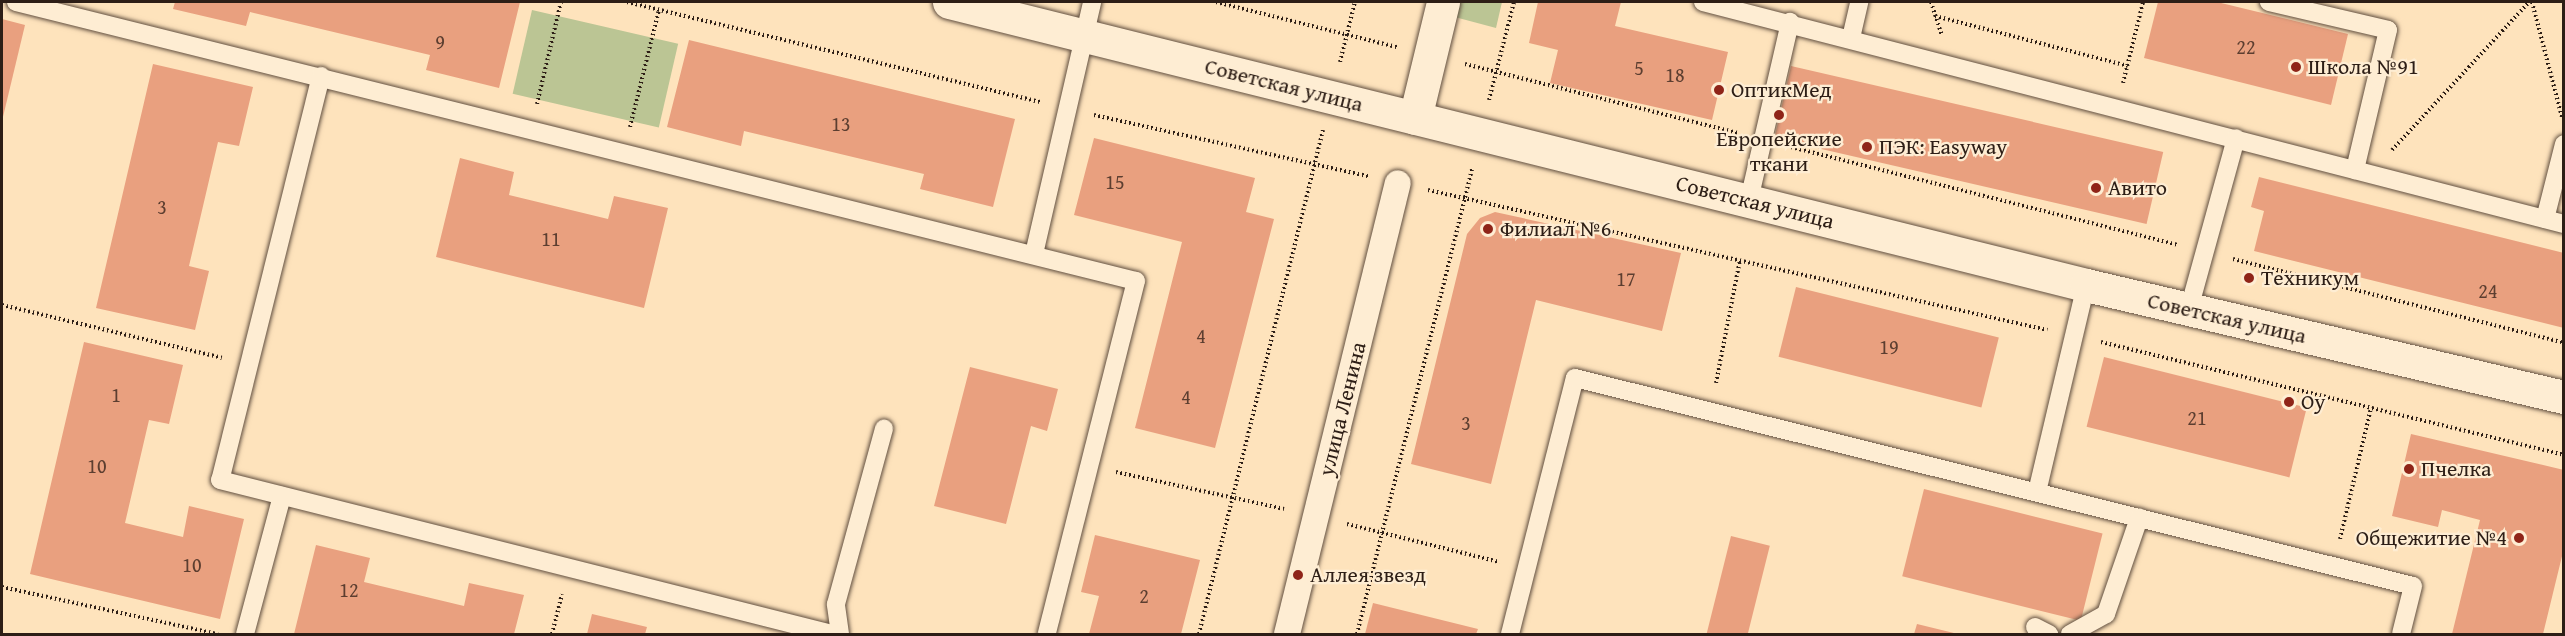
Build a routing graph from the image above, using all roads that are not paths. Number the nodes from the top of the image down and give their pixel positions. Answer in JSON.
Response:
{"nodes":[{"id":1,"x":16,"y":2,"type":"edge"},
{"id":2,"x":949,"y":2,"type":"edge"},
{"id":3,"x":1092,"y":2,"type":"edge"},
{"id":4,"x":1443,"y":2,"type":"edge"},
{"id":5,"x":1703,"y":2,"type":"edge"},
{"id":6,"x":1859,"y":2,"type":"edge"},
{"id":7,"x":2269,"y":2,"type":"edge"},
{"id":8,"x":1790,"y":22,"type":"junction"},
{"id":9,"x":1084,"y":35,"type":"junction"},
{"id":10,"x":1851,"y":38,"type":"junction"},
{"id":11,"x":321,"y":76,"type":"junction"},
{"id":12,"x":1415,"y":118,"type":"junction"},
{"id":13,"x":2236,"y":138,"type":"junction"},
{"id":14,"x":2564,"y":144,"type":"edge"},
{"id":15,"x":2355,"y":170,"type":"junction"},
{"id":16,"x":1398,"y":183,"type":"road end"},
{"id":17,"x":1749,"y":200,"type":"junction"},
{"id":18,"x":2545,"y":219,"type":"junction"},
{"id":19,"x":2564,"y":224,"type":"edge"},
{"id":20,"x":1034,"y":254,"type":"junction"},
{"id":21,"x":2086,"y":285,"type":"junction"},
{"id":22,"x":2189,"y":309,"type":"junction"},
{"id":23,"x":2564,"y":397,"type":"edge"},
{"id":24,"x":884,"y":428,"type":"dead end"},
{"id":25,"x":2037,"y":492,"type":"junction"},
{"id":26,"x":282,"y":496,"type":"junction"},
{"id":27,"x":2139,"y":518,"type":"junction"},
{"id":28,"x":245,"y":634,"type":"edge"},
{"id":29,"x":832,"y":634,"type":"edge"},
{"id":30,"x":840,"y":634,"type":"edge"},
{"id":31,"x":1047,"y":634,"type":"edge"},
{"id":32,"x":1287,"y":634,"type":"edge"},
{"id":33,"x":1510,"y":634,"type":"edge"},
{"id":34,"x":2070,"y":634,"type":"edge"},
{"id":35,"x":2401,"y":634,"type":"edge"}],
"edges":[{"from":1,"to":11,"type":"lane"},
{"from":2,"to":9,"type":"main road","name":"Советская улица"},
{"from":3,"to":9,"type":"lane"},
{"from":4,"to":12,"type":"main road"},
{"from":5,"to":8,"type":"lane"},
{"from":6,"to":10,"type":"lane"},
{"from":7,"to":15,"type":"lane"},
{"from":8,"to":10,"type":"lane"},
{"from":8,"to":17,"type":"lane"},
{"from":9,"to":12,"type":"main road","name":"Советская улица"},
{"from":9,"to":20,"type":"lane"},
{"from":10,"to":13,"type":"lane"},
{"from":11,"to":20,"type":"lane"},
{"from":11,"to":26,"type":"lane"},
{"from":12,"to":17,"type":"main road","name":"Советская улица"},
{"from":13,"to":15,"type":"lane"},
{"from":13,"to":22,"type":"lane"},
{"from":14,"to":18,"type":"lane"},
{"from":15,"to":18,"type":"lane"},
{"from":16,"to":32,"type":"street","name":"улица Ленина"},
{"from":17,"to":21,"type":"main road","name":"Советская улица"},
{"from":18,"to":19,"type":"lane"},
{"from":20,"to":31,"type":"lane"},
{"from":21,"to":22,"type":"main road","name":"Советская улица"},
{"from":21,"to":25,"type":"lane"},
{"from":22,"to":23,"type":"main road","name":"Советская улица"},
{"from":24,"to":30,"type":"lane"},
{"from":25,"to":27,"type":"lane"},
{"from":25,"to":33,"type":"lane"},
{"from":26,"to":28,"type":"lane"},
{"from":26,"to":29,"type":"lane"},
{"from":27,"to":34,"type":"lane"},
{"from":27,"to":35,"type":"lane"}]}
